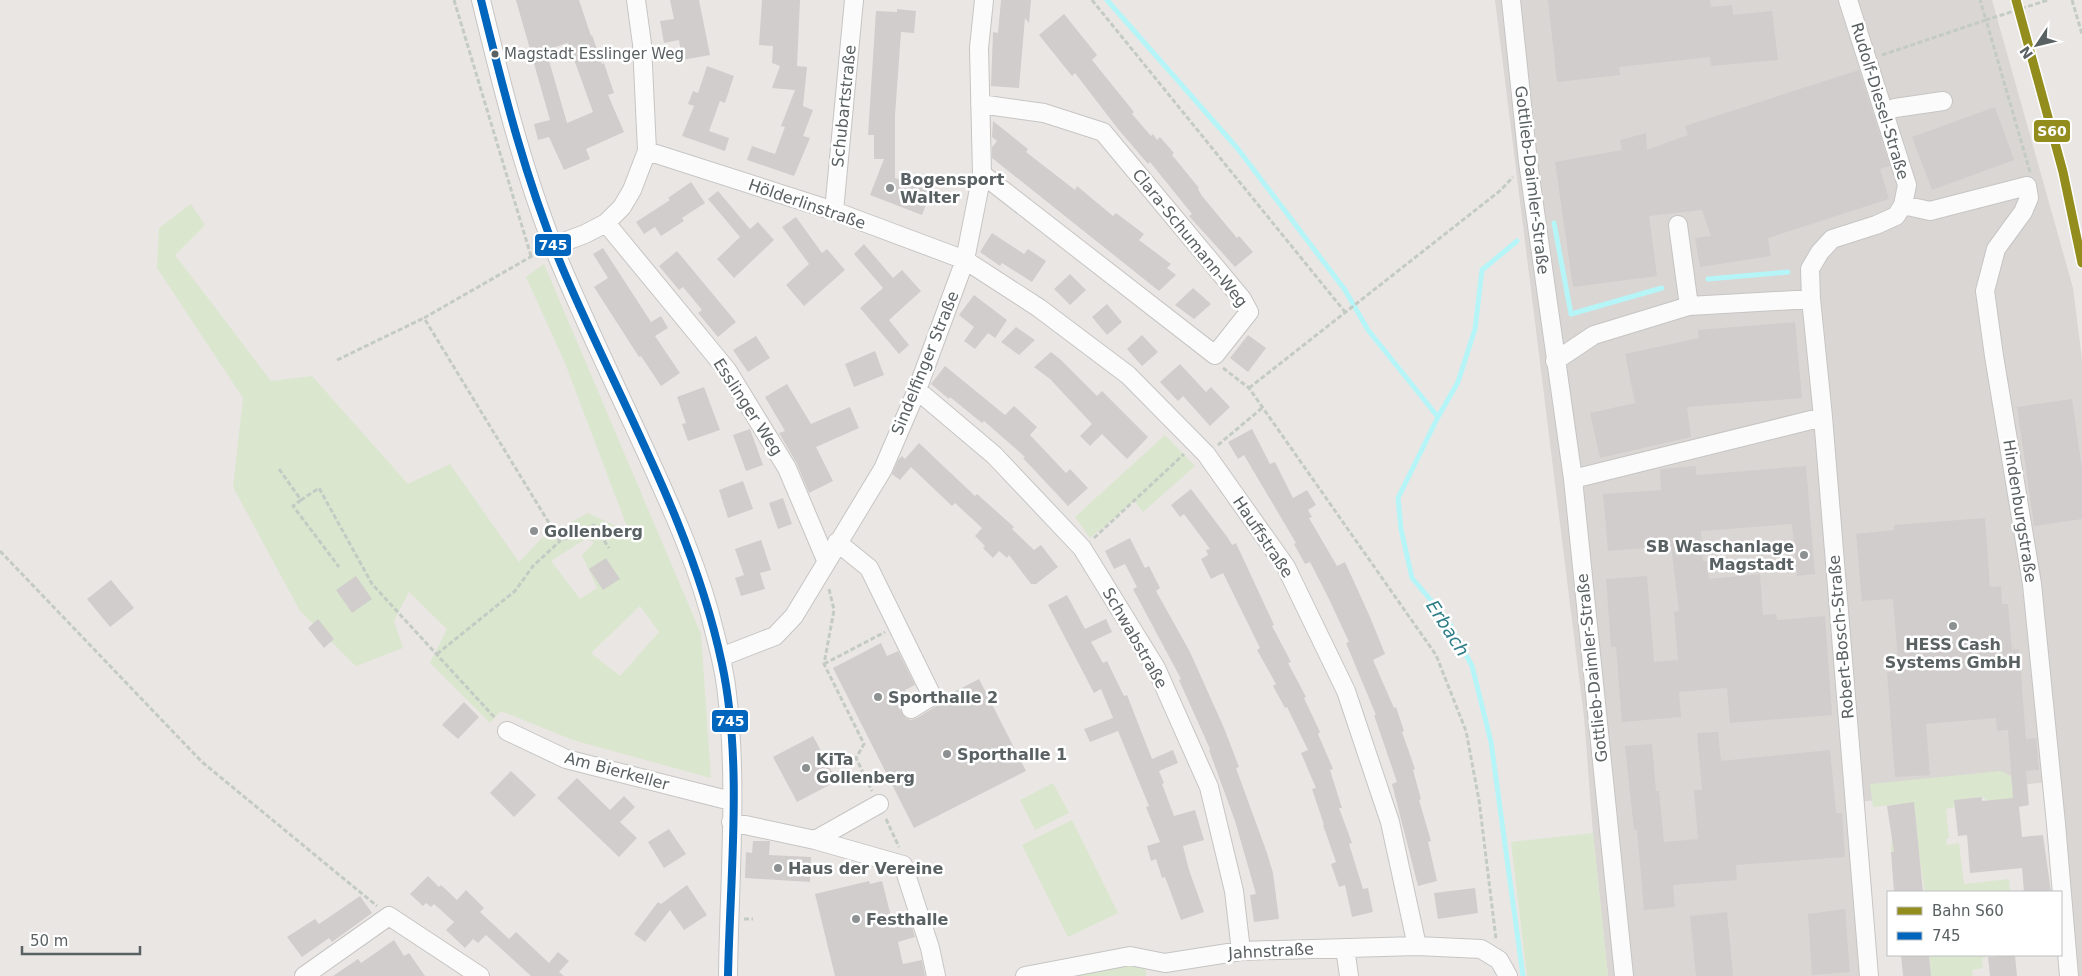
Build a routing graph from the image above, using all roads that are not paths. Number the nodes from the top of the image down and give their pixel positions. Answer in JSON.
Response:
{"nodes":[{"id":1,"x":481,"y":0,"type":"edge"},
{"id":2,"x":636,"y":0,"type":"edge"},
{"id":3,"x":854,"y":0,"type":"edge"},
{"id":4,"x":984,"y":0,"type":"edge"},
{"id":5,"x":1510,"y":0,"type":"edge"},
{"id":6,"x":1848,"y":0,"type":"edge"},
{"id":7,"x":1943,"y":101,"type":"dead end"},
{"id":8,"x":980,"y":104,"type":"junction"},
{"id":9,"x":1884,"y":112,"type":"junction"},
{"id":10,"x":647,"y":151,"type":"junction"},
{"id":11,"x":982,"y":174,"type":"junction"},
{"id":12,"x":1903,"y":205,"type":"junction"},
{"id":13,"x":834,"y":212,"type":"junction"},
{"id":14,"x":606,"y":223,"type":"junction"},
{"id":15,"x":1678,"y":225,"type":"dead end"},
{"id":16,"x":553,"y":246,"type":"junction"},
{"id":17,"x":966,"y":260,"type":"junction"},
{"id":18,"x":1811,"y":299,"type":"junction"},
{"id":19,"x":1689,"y":306,"type":"junction"},
{"id":20,"x":1555,"y":361,"type":"junction"},
{"id":21,"x":917,"y":390,"type":"junction"},
{"id":22,"x":1824,"y":417,"type":"junction"},
{"id":23,"x":1573,"y":480,"type":"junction"},
{"id":24,"x":837,"y":542,"type":"junction"},
{"id":25,"x":825,"y":562,"type":"junction"},
{"id":26,"x":720,"y":657,"type":"junction"},
{"id":27,"x":911,"y":709,"type":"dead end"},
{"id":28,"x":507,"y":731,"type":"road end"},
{"id":29,"x":731,"y":801,"type":"junction"},
{"id":30,"x":879,"y":804,"type":"road end"},
{"id":31,"x":731,"y":822,"type":"junction"},
{"id":32,"x":815,"y":840,"type":"junction"},
{"id":33,"x":2062,"y":891,"type":"edge"},
{"id":34,"x":2062,"y":894,"type":"edge"},
{"id":35,"x":1417,"y":946,"type":"junction"},
{"id":36,"x":1345,"y":948,"type":"junction"},
{"id":37,"x":1241,"y":951,"type":"junction"},
{"id":38,"x":1183,"y":961,"type":"junction"},
{"id":39,"x":304,"y":976,"type":"edge"},
{"id":40,"x":480,"y":976,"type":"edge"},
{"id":41,"x":728,"y":976,"type":"edge"},
{"id":42,"x":936,"y":976,"type":"edge"},
{"id":43,"x":1025,"y":976,"type":"edge"},
{"id":44,"x":1172,"y":976,"type":"edge"},
{"id":45,"x":1349,"y":976,"type":"edge"},
{"id":46,"x":1508,"y":976,"type":"edge"},
{"id":47,"x":1624,"y":976,"type":"edge"},
{"id":48,"x":1869,"y":976,"type":"edge"},
{"id":49,"x":2069,"y":976,"type":"edge"}],
"edges":[{"from":1,"to":16,"type":"street"},
{"from":2,"to":10,"type":"street"},
{"from":3,"to":13,"type":"street","name":"Schubartstraße"},
{"from":4,"to":8,"type":"street","name":"Sindelfinger Straße"},
{"from":5,"to":20,"type":"street","name":"Gottlieb-Daimler-Straße"},
{"from":6,"to":9,"type":"street","name":"Rudolf-Diesel-Straße"},
{"from":7,"to":9,"type":"street"},
{"from":8,"to":11,"type":"street","name":"Sindelfinger Straße"},
{"from":8,"to":11,"type":"street","name":"Clara-Schumann-Weg"},
{"from":9,"to":12,"type":"street","name":"Rudolf-Diesel-Straße"},
{"from":10,"to":13,"type":"street","name":"Hölderlinstraße"},
{"from":10,"to":14,"type":"street"},
{"from":11,"to":17,"type":"street","name":"Sindelfinger Straße"},
{"from":12,"to":18,"type":"street","name":"Rudolf-Diesel-Straße"},
{"from":12,"to":33,"type":"street","name":"Hindenburgstraße"},
{"from":13,"to":17,"type":"street","name":"Hölderlinstraße"},
{"from":14,"to":16,"type":"street"},
{"from":14,"to":25,"type":"street","name":"Esslinger Weg"},
{"from":15,"to":19,"type":"street"},
{"from":16,"to":26,"type":"street"},
{"from":17,"to":21,"type":"street","name":"Sindelfinger Straße"},
{"from":17,"to":35,"type":"street","name":"Hauffstraße"},
{"from":18,"to":19,"type":"street"},
{"from":18,"to":22,"type":"street","name":"Robert-Bosch-Straße"},
{"from":19,"to":20,"type":"street"},
{"from":20,"to":23,"type":"street","name":"Gottlieb-Daimler-Straße"},
{"from":21,"to":24,"type":"street","name":"Sindelfinger Straße"},
{"from":21,"to":37,"type":"street","name":"Schwabstraße"},
{"from":22,"to":23,"type":"street"},
{"from":22,"to":48,"type":"street","name":"Robert-Bosch-Straße"},
{"from":23,"to":47,"type":"street","name":"Gottlieb-Daimler-Straße"},
{"from":24,"to":25,"type":"street","name":"Sindelfinger Straße"},
{"from":24,"to":27,"type":"street"},
{"from":25,"to":26,"type":"street","name":"Sindelfinger Straße"},
{"from":26,"to":29,"type":"street"},
{"from":28,"to":29,"type":"street","name":"Am Bierkeller"},
{"from":29,"to":31,"type":"street"},
{"from":30,"to":32,"type":"street"},
{"from":31,"to":32,"type":"street"},
{"from":31,"to":41,"type":"street"},
{"from":32,"to":42,"type":"street"},
{"from":34,"to":49,"type":"street","name":"Hindenburgstraße"},
{"from":35,"to":36,"type":"street","name":"Jahnstraße"},
{"from":35,"to":46,"type":"street","name":"Jahnstraße"},
{"from":36,"to":37,"type":"street","name":"Jahnstraße"},
{"from":36,"to":45,"type":"street"},
{"from":37,"to":38,"type":"street","name":"Jahnstraße"},
{"from":38,"to":43,"type":"street","name":"Jahnstraße"},
{"from":38,"to":44,"type":"street"},
{"from":39,"to":40,"type":"street"}]}
